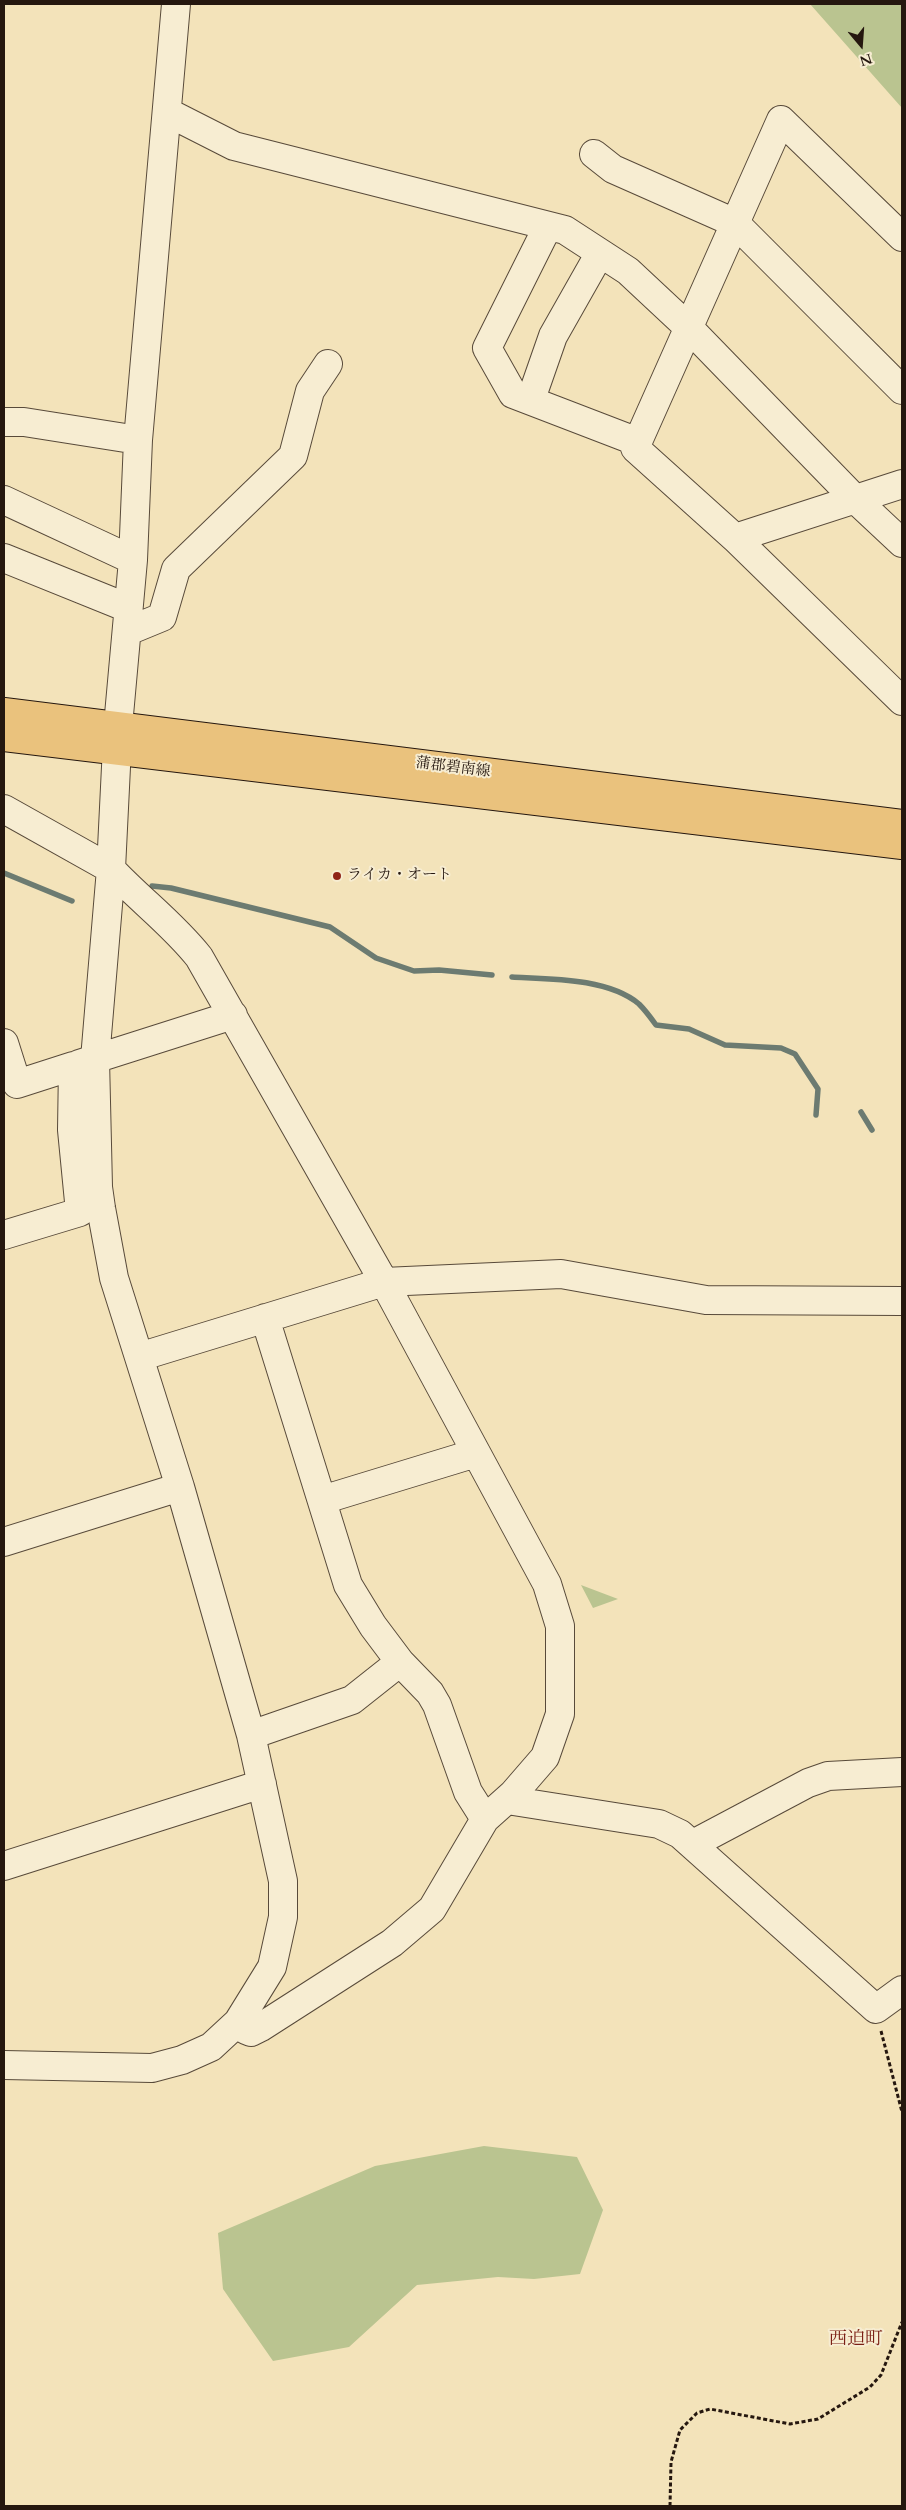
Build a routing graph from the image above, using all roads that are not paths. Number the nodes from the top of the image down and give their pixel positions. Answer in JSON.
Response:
{"nodes":[{"id":1,"x":176,"y":4,"type":"edge"},
{"id":2,"x":167,"y":112,"type":"junction"},
{"id":3,"x":594,"y":154,"type":"dead end"},
{"id":4,"x":735,"y":223,"type":"junction"},
{"id":5,"x":548,"y":226,"type":"junction"},
{"id":6,"x":902,"y":237,"type":"edge"},
{"id":7,"x":600,"y":253,"type":"junction"},
{"id":8,"x":689,"y":328,"type":"junction"},
{"id":9,"x":328,"y":364,"type":"dead end"},
{"id":10,"x":902,"y":390,"type":"edge"},
{"id":11,"x":531,"y":399,"type":"junction"},
{"id":12,"x":4,"y":422,"type":"edge"},
{"id":13,"x":138,"y":440,"type":"junction"},
{"id":14,"x":638,"y":442,"type":"junction"},
{"id":15,"x":902,"y":484,"type":"edge"},
{"id":16,"x":855,"y":499,"type":"junction"},
{"id":17,"x":4,"y":500,"type":"edge"},
{"id":18,"x":735,"y":538,"type":"junction"},
{"id":19,"x":902,"y":543,"type":"edge"},
{"id":20,"x":4,"y":558,"type":"edge"},
{"id":21,"x":134,"y":560,"type":"junction"},
{"id":22,"x":128,"y":619,"type":"junction"},
{"id":23,"x":902,"y":701,"type":"edge"},
{"id":24,"x":4,"y":712,"type":"edge"},
{"id":25,"x":4,"y":737,"type":"edge"},
{"id":26,"x":118,"y":738,"type":"junction"},
{"id":27,"x":4,"y":809,"type":"edge"},
{"id":28,"x":902,"y":824,"type":"edge"},
{"id":29,"x":902,"y":845,"type":"edge"},
{"id":30,"x":111,"y":869,"type":"junction"},
{"id":31,"x":233,"y":1015,"type":"junction"},
{"id":32,"x":4,"y":1043,"type":"edge"},
{"id":33,"x":84,"y":1062,"type":"junction"},
{"id":34,"x":4,"y":1235,"type":"edge"},
{"id":35,"x":384,"y":1282,"type":"junction"},
{"id":36,"x":902,"y":1301,"type":"edge"},
{"id":37,"x":265,"y":1318,"type":"junction"},
{"id":38,"x":139,"y":1357,"type":"junction"},
{"id":39,"x":476,"y":1453,"type":"junction"},
{"id":40,"x":180,"y":1487,"type":"junction"},
{"id":41,"x":322,"y":1500,"type":"junction"},
{"id":42,"x":4,"y":1542,"type":"edge"},
{"id":43,"x":400,"y":1662,"type":"junction"},
{"id":44,"x":251,"y":1735,"type":"junction"},
{"id":45,"x":902,"y":1772,"type":"edge"},
{"id":46,"x":262,"y":1784,"type":"junction"},
{"id":47,"x":507,"y":1800,"type":"junction"},
{"id":48,"x":485,"y":1819,"type":"junction"},
{"id":49,"x":693,"y":1844,"type":"junction"},
{"id":50,"x":4,"y":1866,"type":"edge"},
{"id":51,"x":902,"y":1990,"type":"edge"},
{"id":52,"x":240,"y":2019,"type":"junction"},
{"id":53,"x":4,"y":2065,"type":"edge"}],
"edges":[{"from":1,"to":2,"type":"street"},
{"from":2,"to":5,"type":"street"},
{"from":2,"to":13,"type":"street"},
{"from":3,"to":4,"type":"street"},
{"from":4,"to":6,"type":"street"},
{"from":4,"to":8,"type":"street"},
{"from":4,"to":10,"type":"street"},
{"from":5,"to":7,"type":"street"},
{"from":5,"to":11,"type":"street"},
{"from":7,"to":8,"type":"street"},
{"from":7,"to":11,"type":"street"},
{"from":8,"to":14,"type":"street"},
{"from":8,"to":16,"type":"street"},
{"from":9,"to":22,"type":"street"},
{"from":11,"to":14,"type":"street"},
{"from":12,"to":13,"type":"street"},
{"from":13,"to":21,"type":"street"},
{"from":14,"to":18,"type":"street"},
{"from":15,"to":16,"type":"street"},
{"from":16,"to":18,"type":"street"},
{"from":16,"to":19,"type":"street"},
{"from":17,"to":21,"type":"street"},
{"from":18,"to":23,"type":"street"},
{"from":20,"to":22,"type":"street"},
{"from":21,"to":22,"type":"street"},
{"from":22,"to":26,"type":"street"},
{"from":24,"to":26,"type":"main road","name":"蒲郡碧南線"},
{"from":25,"to":26,"type":"main road","name":"蒲郡碧南線"},
{"from":26,"to":28,"type":"main road","name":"蒲郡碧南線"},
{"from":26,"to":29,"type":"main road","name":"蒲郡碧南線"},
{"from":26,"to":30,"type":"street"},
{"from":27,"to":30,"type":"street"},
{"from":30,"to":31,"type":"street"},
{"from":30,"to":33,"type":"street"},
{"from":31,"to":33,"type":"street"},
{"from":31,"to":35,"type":"street"},
{"from":32,"to":33,"type":"street"},
{"from":33,"to":34,"type":"street"},
{"from":33,"to":38,"type":"street"},
{"from":35,"to":36,"type":"street"},
{"from":35,"to":37,"type":"street"},
{"from":35,"to":39,"type":"street"},
{"from":37,"to":38,"type":"street"},
{"from":37,"to":41,"type":"street"},
{"from":38,"to":40,"type":"street"},
{"from":39,"to":41,"type":"street"},
{"from":39,"to":47,"type":"street"},
{"from":40,"to":42,"type":"street"},
{"from":40,"to":44,"type":"street"},
{"from":41,"to":43,"type":"street"},
{"from":43,"to":44,"type":"street"},
{"from":43,"to":48,"type":"street"},
{"from":44,"to":46,"type":"street"},
{"from":45,"to":49,"type":"street"},
{"from":46,"to":50,"type":"street"},
{"from":46,"to":52,"type":"street"},
{"from":47,"to":48,"type":"street"},
{"from":47,"to":49,"type":"street"},
{"from":48,"to":52,"type":"street"},
{"from":49,"to":51,"type":"street"},
{"from":52,"to":53,"type":"street"}]}
